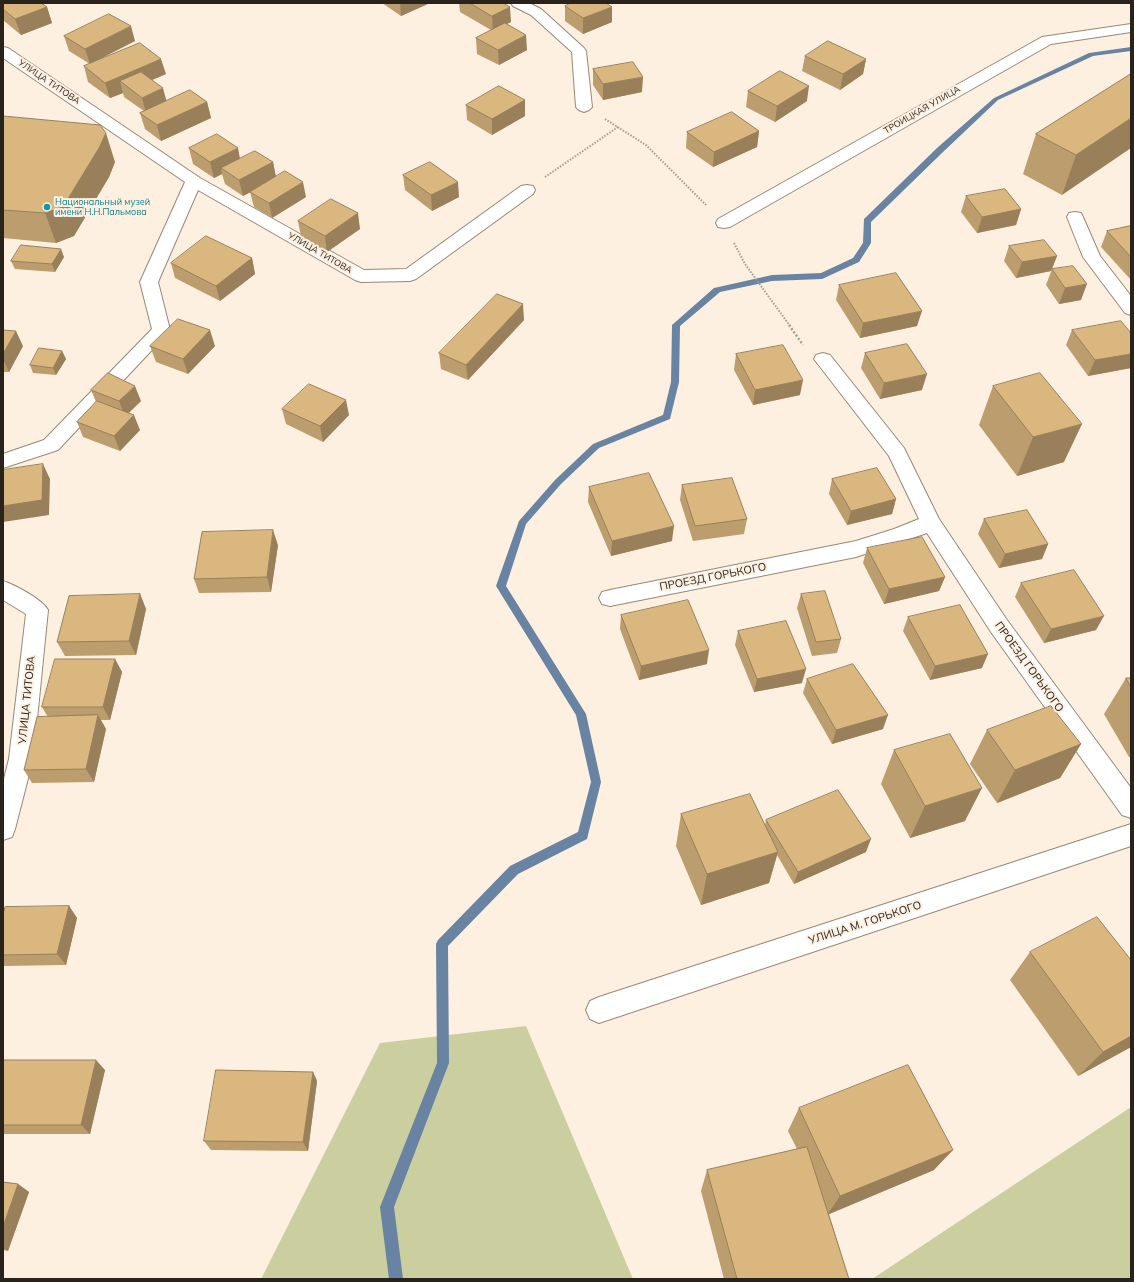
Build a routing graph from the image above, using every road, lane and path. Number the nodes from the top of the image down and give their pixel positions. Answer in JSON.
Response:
{"nodes":[{"id":1,"x":518,"y":3,"type":"edge"},
{"id":2,"x":1131,"y":28,"type":"edge"},
{"id":3,"x":3,"y":51,"type":"edge"},
{"id":4,"x":584,"y":106,"type":"joint"},
{"id":5,"x":618,"y":127,"type":"junction"},
{"id":6,"x":194,"y":181,"type":"junction"},
{"id":7,"x":527,"y":190,"type":"joint"},
{"id":8,"x":1075,"y":217,"type":"dead end"},
{"id":9,"x":724,"y":223,"type":"junction"},
{"id":10,"x":1131,"y":309,"type":"edge"},
{"id":11,"x":823,"y":359,"type":"joint"},
{"id":12,"x":3,"y":461,"type":"edge"},
{"id":13,"x":931,"y":524,"type":"junction"},
{"id":14,"x":3,"y":589,"type":"edge"},
{"id":15,"x":610,"y":598,"type":"dead end"},
{"id":16,"x":12,"y":759,"type":"edge"},
{"id":17,"x":1131,"y":807,"type":"edge"},
{"id":18,"x":3,"y":828,"type":"edge"},
{"id":19,"x":1131,"y":836,"type":"edge"},
{"id":20,"x":599,"y":1010,"type":"dead end"}],
"edges":[{"from":1,"to":4,"type":"street"},
{"from":2,"to":9,"type":"street","name":"ТРОИЦКАЯ УЛИЦА"},
{"from":3,"to":6,"type":"street","name":"УЛИЦА ТИТОВА"},
{"from":4,"to":5,"type":"path"},
{"from":5,"to":7,"type":"path"},
{"from":5,"to":9,"type":"path"},
{"from":6,"to":7,"type":"street","name":"УЛИЦА ТИТОВА"},
{"from":6,"to":12,"type":"street"},
{"from":8,"to":10,"type":"street"},
{"from":9,"to":11,"type":"path"},
{"from":11,"to":13,"type":"street","name":"ПРОЕЗД ГОРЬКОГО"},
{"from":13,"to":15,"type":"street","name":"ПРОЕЗД ГОРЬКОГО"},
{"from":13,"to":17,"type":"street","name":"ПРОЕЗД ГОРЬКОГО"},
{"from":14,"to":16,"type":"street","name":"УЛИЦА ТИТОВА"},
{"from":16,"to":18,"type":"street","name":"УЛИЦА ТИТОВА"},
{"from":19,"to":20,"type":"street","name":"УЛИЦА М. ГОРЬКОГО"}]}
